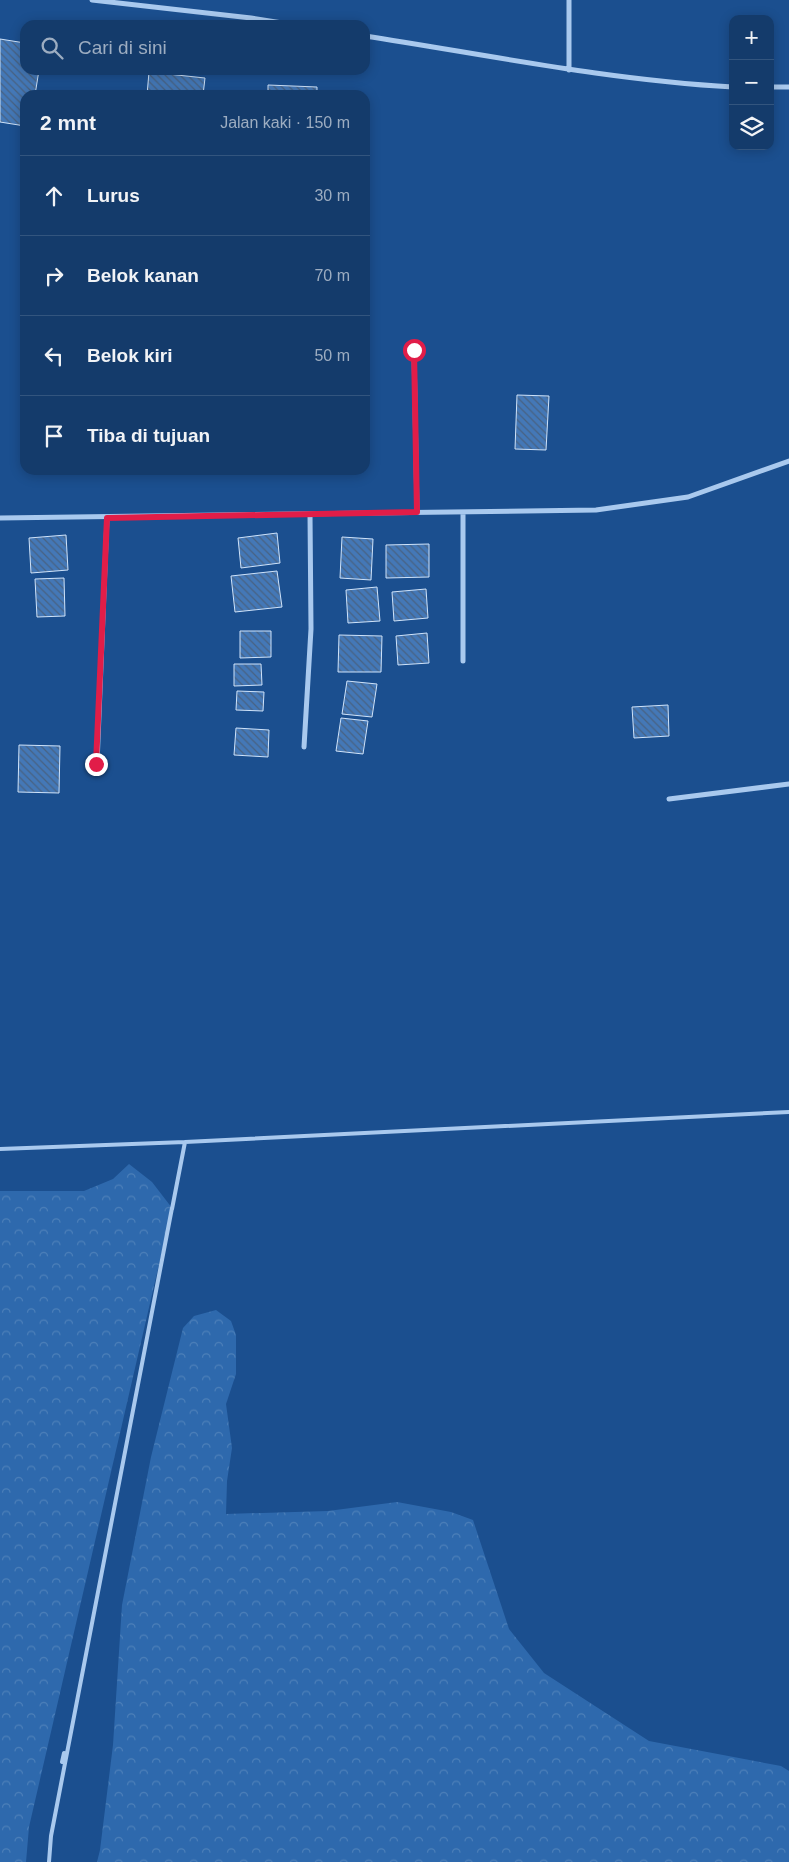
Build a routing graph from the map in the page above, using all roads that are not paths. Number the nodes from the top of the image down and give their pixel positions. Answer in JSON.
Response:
{"nodes":[{"id":1,"x":92,"y":0,"type":"edge"},
{"id":2,"x":569,"y":0,"type":"edge"},
{"id":3,"x":264,"y":20,"type":"edge"},
{"id":4,"x":370,"y":37,"type":"edge"},
{"id":5,"x":569,"y":70,"type":"junction"},
{"id":6,"x":729,"y":87,"type":"edge"},
{"id":7,"x":774,"y":87,"type":"edge"},
{"id":8,"x":789,"y":87,"type":"edge"},
{"id":9,"x":414,"y":350,"type":"dead end"},
{"id":10,"x":789,"y":461,"type":"edge"},
{"id":11,"x":417,"y":512,"type":"junction"},
{"id":12,"x":463,"y":512,"type":"junction"},
{"id":13,"x":310,"y":514,"type":"junction"},
{"id":14,"x":0,"y":518,"type":"edge"},
{"id":15,"x":107,"y":518,"type":"junction"},
{"id":16,"x":463,"y":661,"type":"dead end"},
{"id":17,"x":304,"y":747,"type":"dead end"},
{"id":18,"x":96,"y":764,"type":"dead end"},
{"id":19,"x":789,"y":784,"type":"edge"},
{"id":20,"x":668,"y":799,"type":"dead end"},
{"id":21,"x":789,"y":1112,"type":"edge"},
{"id":22,"x":185,"y":1142,"type":"junction"},
{"id":23,"x":0,"y":1150,"type":"edge"},
{"id":24,"x":172,"y":1208,"type":"junction"},
{"id":25,"x":62,"y":1762,"type":"dead end"},
{"id":26,"x":49,"y":1862,"type":"edge"}],
"edges":[{"from":1,"to":3,"type":"street"},
{"from":2,"to":5,"type":"street"},
{"from":4,"to":5,"type":"street"},
{"from":5,"to":6,"type":"street"},
{"from":7,"to":8,"type":"street"},
{"from":9,"to":11,"type":"street"},
{"from":10,"to":12,"type":"street"},
{"from":11,"to":12,"type":"street"},
{"from":11,"to":13,"type":"street"},
{"from":12,"to":16,"type":"street"},
{"from":13,"to":15,"type":"street"},
{"from":13,"to":17,"type":"street"},
{"from":14,"to":15,"type":"street"},
{"from":15,"to":18,"type":"street"},
{"from":19,"to":20,"type":"street"},
{"from":21,"to":22,"type":"lane"},
{"from":22,"to":23,"type":"lane"},
{"from":22,"to":24,"type":"lane"},
{"from":24,"to":25,"type":"lane"},
{"from":24,"to":26,"type":"lane"}]}
